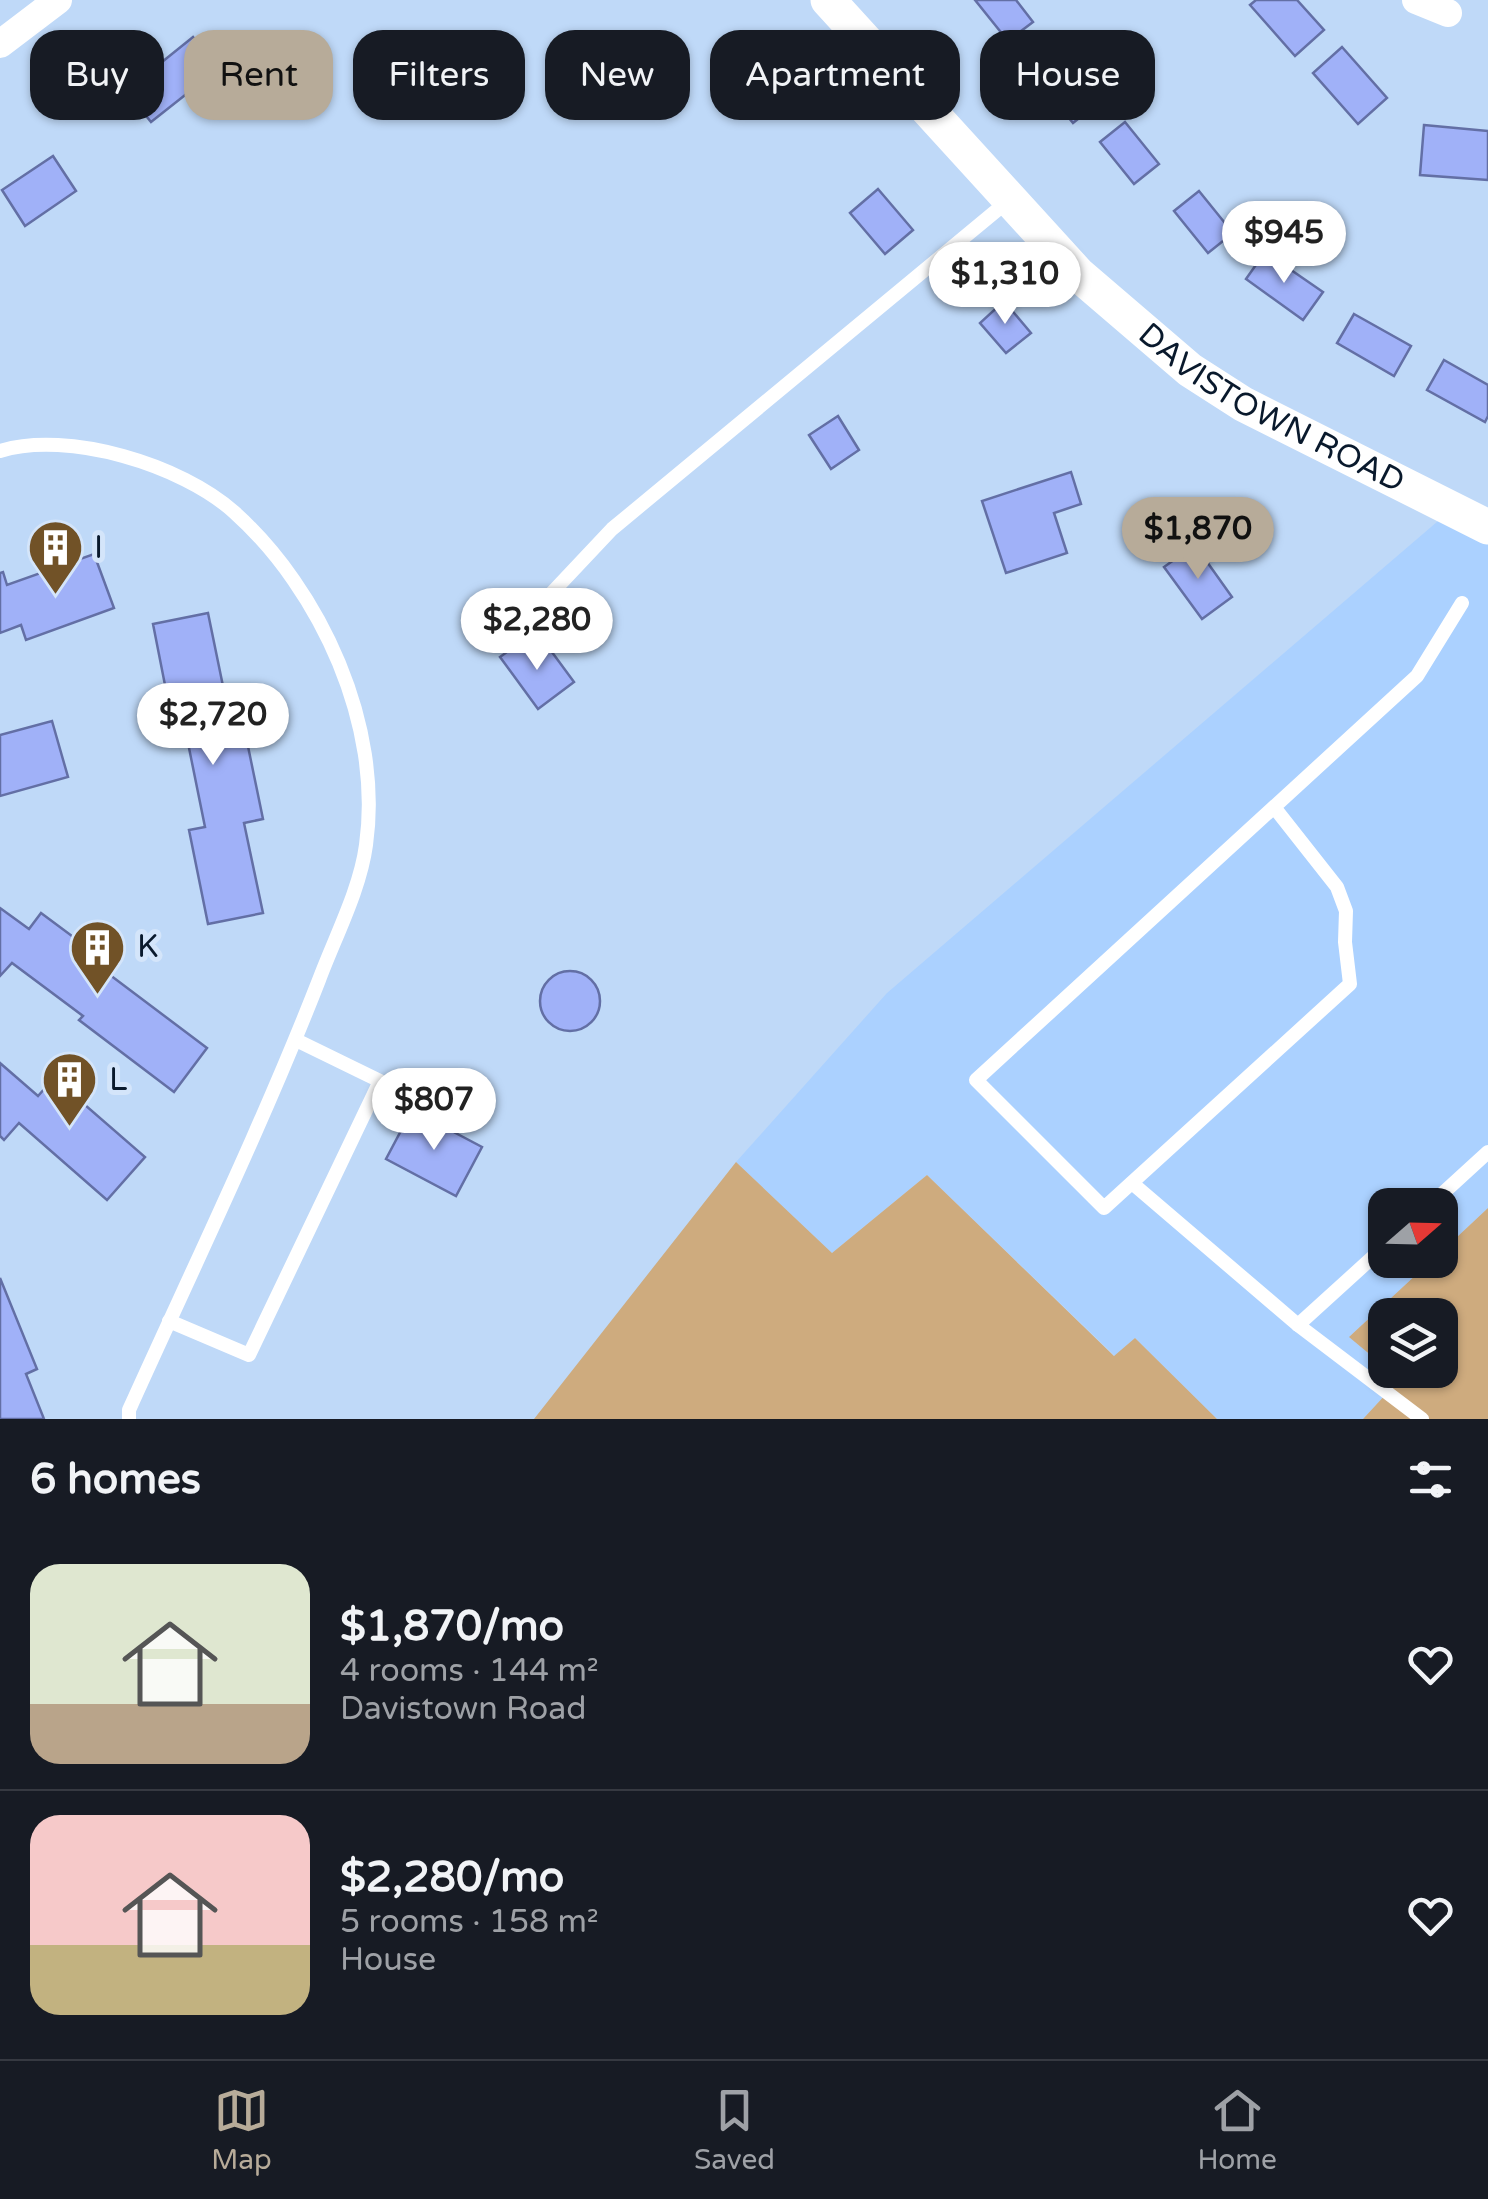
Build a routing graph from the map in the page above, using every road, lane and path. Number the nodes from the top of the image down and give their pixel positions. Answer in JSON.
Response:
{"nodes":[{"id":1,"x":58,"y":0,"type":"edge"},
{"id":2,"x":828,"y":0,"type":"edge"},
{"id":3,"x":1416,"y":0,"type":"edge"},
{"id":4,"x":1448,"y":12,"type":"dead end"},
{"id":5,"x":0,"y":44,"type":"edge"},
{"id":6,"x":1008,"y":200,"type":"junction"},
{"id":7,"x":0,"y":451,"type":"edge"},
{"id":8,"x":1488,"y":528,"type":"edge"},
{"id":9,"x":1462,"y":603,"type":"dead end"},
{"id":10,"x":532,"y":615,"type":"dead end"},
{"id":11,"x":1274,"y":807,"type":"junction"},
{"id":12,"x":296,"y":1040,"type":"junction"},
{"id":13,"x":1488,"y":1152,"type":"edge"},
{"id":14,"x":1132,"y":1183,"type":"junction"},
{"id":15,"x":1449,"y":1188,"type":"edge"},
{"id":16,"x":1368,"y":1261,"type":"edge"},
{"id":17,"x":169,"y":1321,"type":"junction"},
{"id":18,"x":1298,"y":1325,"type":"junction"},
{"id":19,"x":129,"y":1419,"type":"edge"},
{"id":20,"x":1422,"y":1419,"type":"edge"}],
"edges":[{"from":1,"to":5,"type":"street"},
{"from":2,"to":6,"type":"street","name":"DAVISTOWN ROAD"},
{"from":3,"to":4,"type":"street"},
{"from":6,"to":8,"type":"street","name":"DAVISTOWN ROAD"},
{"from":6,"to":10,"type":"lane"},
{"from":7,"to":12,"type":"lane"},
{"from":9,"to":11,"type":"lane"},
{"from":11,"to":14,"type":"lane"},
{"from":11,"to":14,"type":"lane"},
{"from":12,"to":17,"type":"lane"},
{"from":12,"to":17,"type":"lane"},
{"from":13,"to":15,"type":"lane"},
{"from":14,"to":18,"type":"lane"},
{"from":16,"to":18,"type":"lane"},
{"from":17,"to":19,"type":"lane"},
{"from":18,"to":20,"type":"lane"}]}
